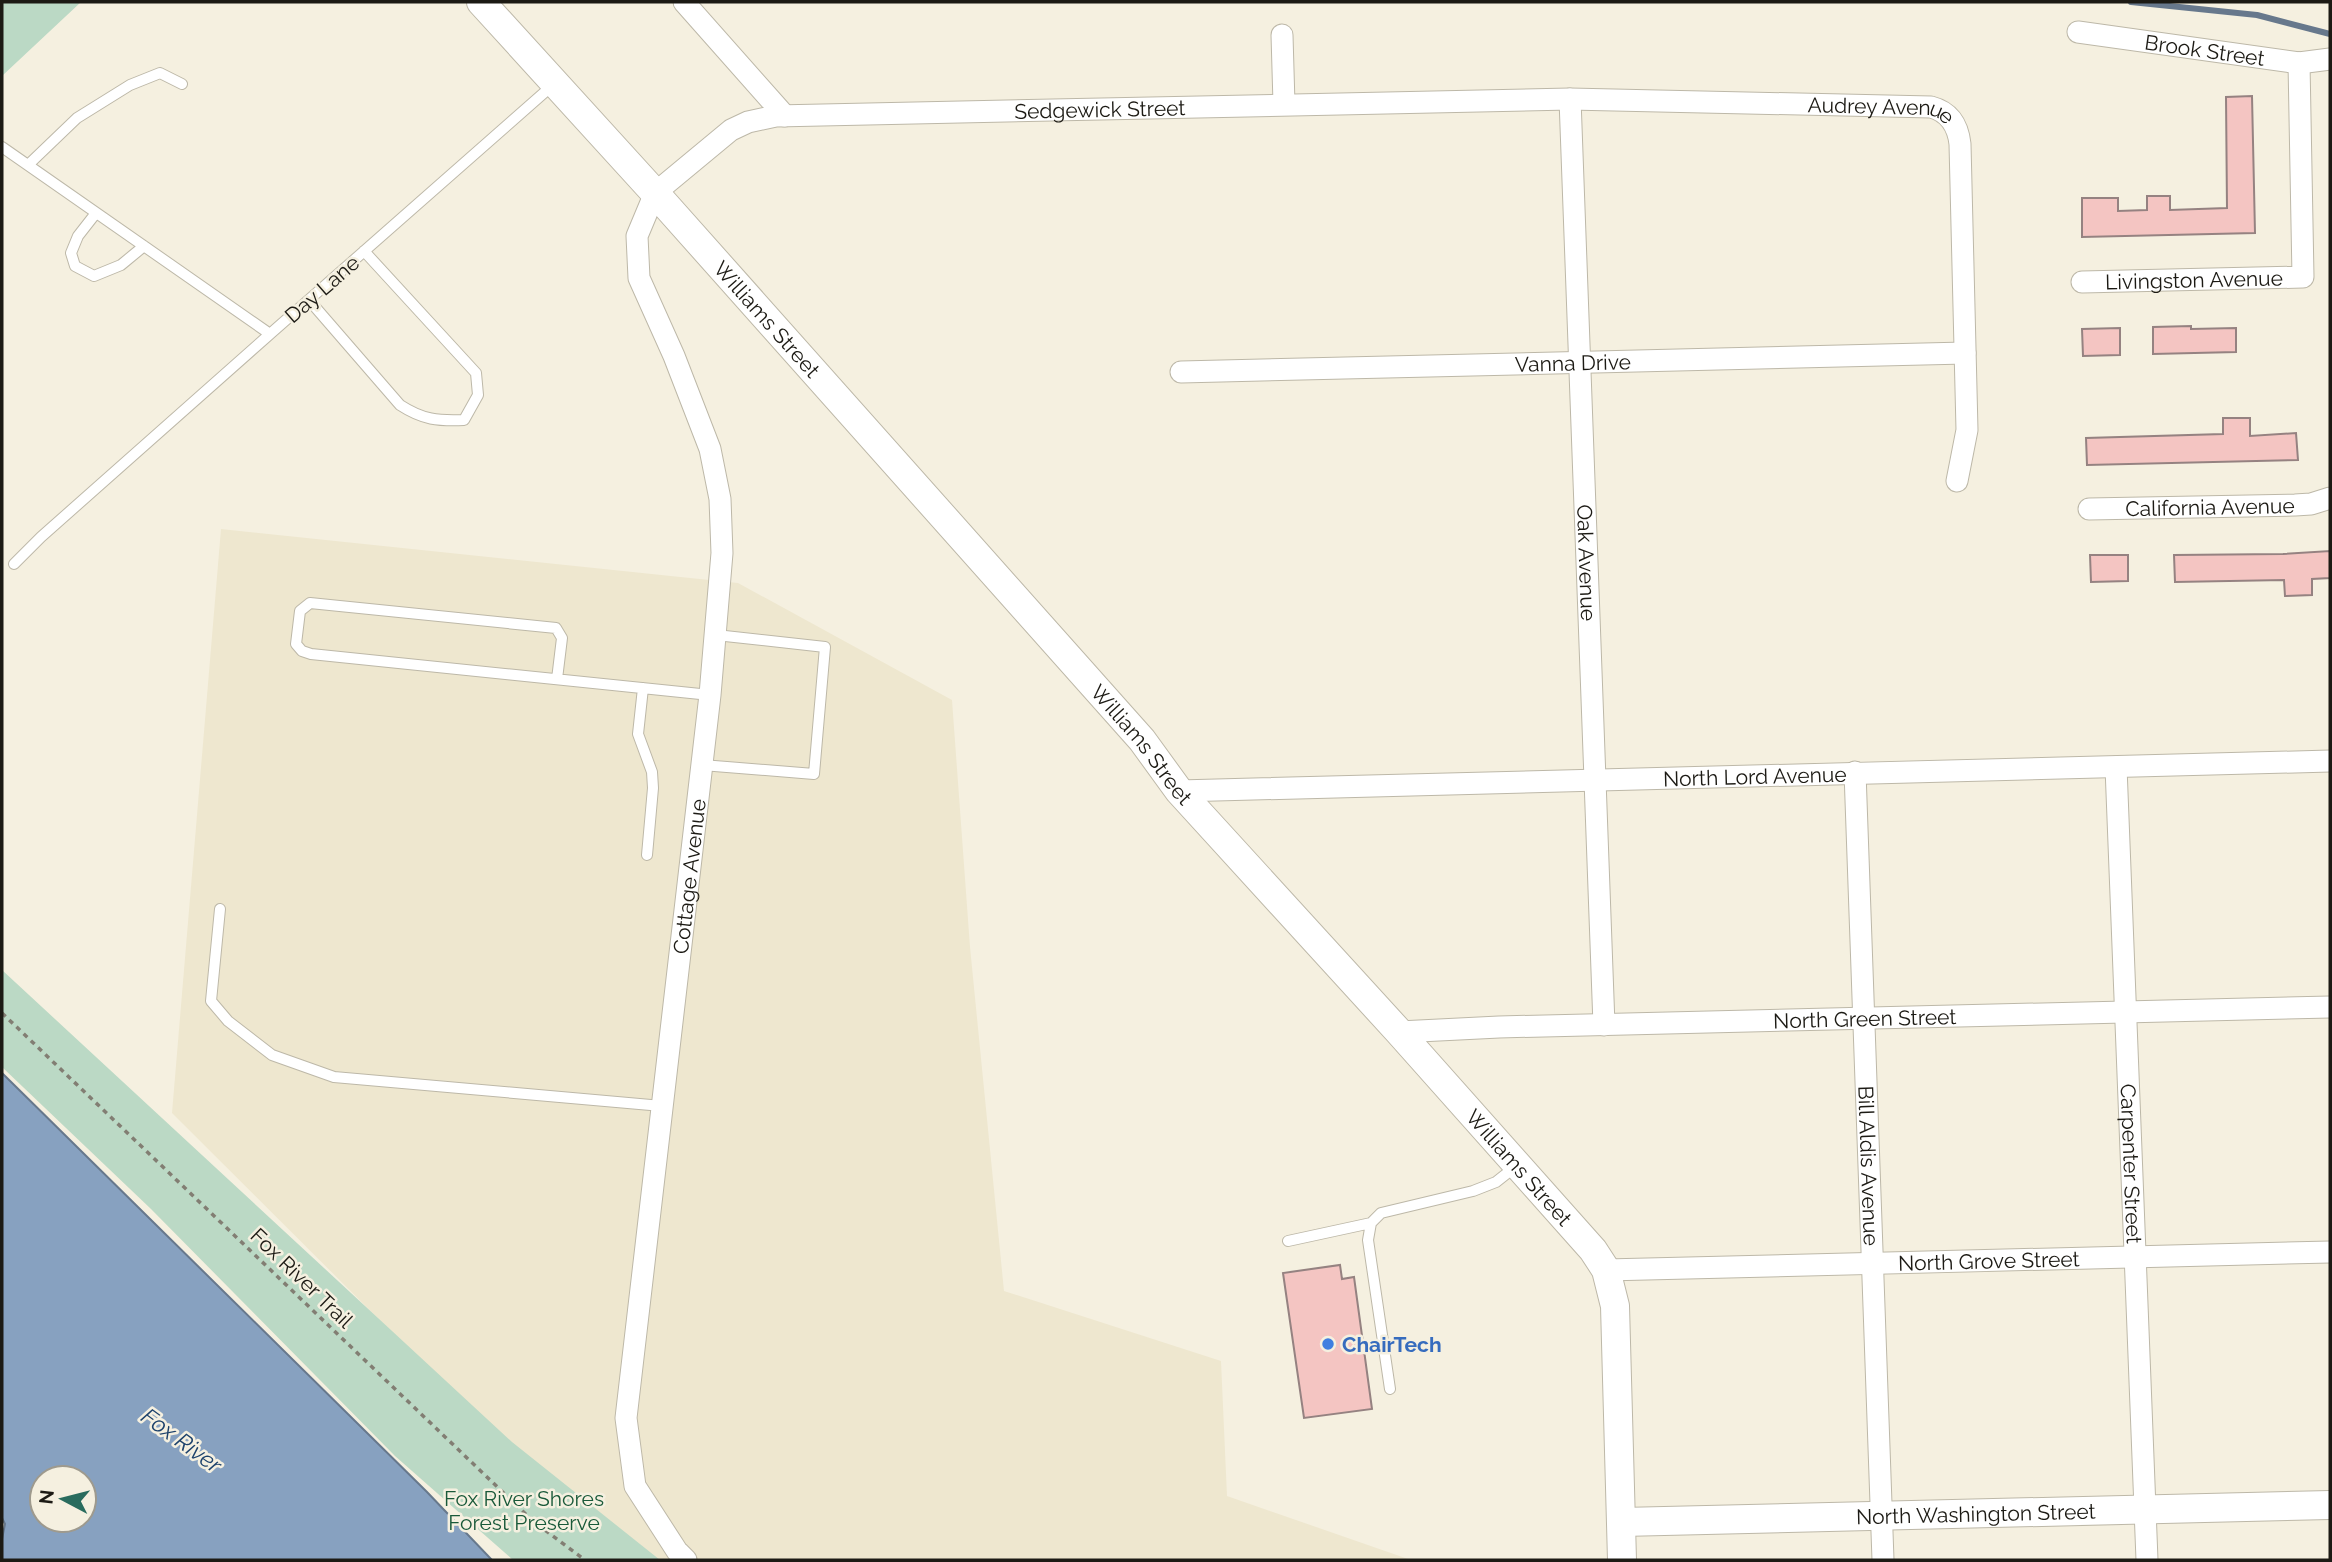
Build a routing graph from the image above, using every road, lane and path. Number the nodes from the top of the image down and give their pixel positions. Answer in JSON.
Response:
{"nodes":[{"id":1,"x":481,"y":2,"type":"edge"},
{"id":2,"x":684,"y":2,"type":"edge"},
{"id":3,"x":2078,"y":32,"type":"dead end"},
{"id":4,"x":1282,"y":35,"type":"dead end"},
{"id":5,"x":2330,"y":59,"type":"edge"},
{"id":6,"x":2299,"y":63,"type":"junction"},
{"id":7,"x":556,"y":82,"type":"junction"},
{"id":8,"x":181,"y":84,"type":"dead end"},
{"id":9,"x":1570,"y":99,"type":"junction"},
{"id":10,"x":1284,"y":104,"type":"junction"},
{"id":11,"x":785,"y":116,"type":"junction"},
{"id":12,"x":2,"y":147,"type":"edge"},
{"id":13,"x":28,"y":165,"type":"junction"},
{"id":14,"x":655,"y":193,"type":"junction"},
{"id":15,"x":96,"y":213,"type":"junction"},
{"id":16,"x":144,"y":246,"type":"junction"},
{"id":17,"x":364,"y":251,"type":"junction"},
{"id":18,"x":2082,"y":282,"type":"dead end"},
{"id":19,"x":309,"y":300,"type":"junction"},
{"id":20,"x":270,"y":334,"type":"junction"},
{"id":21,"x":1965,"y":352,"type":"junction"},
{"id":22,"x":1581,"y":360,"type":"junction"},
{"id":23,"x":1181,"y":372,"type":"dead end"},
{"id":24,"x":1957,"y":481,"type":"dead end"},
{"id":25,"x":2330,"y":498,"type":"edge"},
{"id":26,"x":2089,"y":509,"type":"dead end"},
{"id":27,"x":14,"y":564,"type":"dead end"},
{"id":28,"x":716,"y":635,"type":"junction"},
{"id":29,"x":557,"y":679,"type":"junction"},
{"id":30,"x":643,"y":688,"type":"junction"},
{"id":31,"x":710,"y":695,"type":"junction"},
{"id":32,"x":2330,"y":761,"type":"edge"},
{"id":33,"x":702,"y":765,"type":"junction"},
{"id":34,"x":2116,"y":766,"type":"junction"},
{"id":35,"x":1855,"y":772,"type":"junction"},
{"id":36,"x":1597,"y":779,"type":"junction"},
{"id":37,"x":1179,"y":791,"type":"junction"},
{"id":38,"x":648,"y":855,"type":"dead end"},
{"id":39,"x":220,"y":909,"type":"dead end"},
{"id":40,"x":2330,"y":1007,"type":"edge"},
{"id":41,"x":2,"y":1013,"type":"edge"},
{"id":42,"x":2127,"y":1013,"type":"junction"},
{"id":43,"x":1865,"y":1019,"type":"junction"},
{"id":44,"x":1604,"y":1025,"type":"junction"},
{"id":45,"x":1399,"y":1032,"type":"junction"},
{"id":46,"x":662,"y":1106,"type":"junction"},
{"id":47,"x":1517,"y":1165,"type":"junction"},
{"id":48,"x":1371,"y":1223,"type":"junction"},
{"id":49,"x":1288,"y":1241,"type":"dead end"},
{"id":50,"x":2330,"y":1252,"type":"edge"},
{"id":51,"x":2137,"y":1256,"type":"junction"},
{"id":52,"x":1873,"y":1263,"type":"junction"},
{"id":53,"x":1606,"y":1270,"type":"junction"},
{"id":54,"x":1390,"y":1389,"type":"dead end"},
{"id":55,"x":2330,"y":1505,"type":"edge"},
{"id":56,"x":2146,"y":1510,"type":"junction"},
{"id":57,"x":1881,"y":1516,"type":"junction"},
{"id":58,"x":1622,"y":1522,"type":"junction"},
{"id":59,"x":585,"y":1560,"type":"edge"},
{"id":60,"x":686,"y":1560,"type":"edge"},
{"id":61,"x":1622,"y":1560,"type":"edge"},
{"id":62,"x":1882,"y":1560,"type":"edge"},
{"id":63,"x":2147,"y":1560,"type":"edge"}],
"edges":[{"from":1,"to":7,"type":"street","name":"Williams Street"},
{"from":2,"to":11,"type":"street"},
{"from":3,"to":6,"type":"street","name":"Brook Street"},
{"from":4,"to":10,"type":"street"},
{"from":5,"to":6,"type":"street","name":"Brook Street"},
{"from":6,"to":18,"type":"street","name":"Livingston Avenue"},
{"from":7,"to":14,"type":"street","name":"Williams Street"},
{"from":7,"to":17,"type":"lane","name":"Day Lane"},
{"from":8,"to":13,"type":"lane"},
{"from":9,"to":10,"type":"street","name":"Sedgewick Street"},
{"from":9,"to":21,"type":"street","name":"Audrey Avenue"},
{"from":9,"to":22,"type":"street","name":"Oak Avenue"},
{"from":10,"to":11,"type":"street","name":"Sedgewick Street"},
{"from":11,"to":14,"type":"street","name":"Sedgewick Street"},
{"from":12,"to":13,"type":"lane","name":"Day Lane"},
{"from":13,"to":15,"type":"lane","name":"Day Lane"},
{"from":14,"to":28,"type":"street","name":"Cottage Avenue"},
{"from":14,"to":37,"type":"street","name":"Williams Street"},
{"from":15,"to":16,"type":"lane","name":"Day Lane"},
{"from":15,"to":16,"type":"lane"},
{"from":16,"to":20,"type":"lane","name":"Day Lane"},
{"from":17,"to":19,"type":"lane","name":"Day Lane"},
{"from":17,"to":19,"type":"lane"},
{"from":19,"to":20,"type":"lane","name":"Day Lane"},
{"from":20,"to":27,"type":"lane"},
{"from":21,"to":22,"type":"street","name":"Vanna Drive"},
{"from":21,"to":24,"type":"street","name":"Audrey Avenue"},
{"from":22,"to":23,"type":"street","name":"Vanna Drive"},
{"from":22,"to":36,"type":"street","name":"Oak Avenue"},
{"from":25,"to":26,"type":"street","name":"California Avenue"},
{"from":28,"to":31,"type":"street","name":"Cottage Avenue"},
{"from":28,"to":33,"type":"lane"},
{"from":29,"to":29,"type":"lane"},
{"from":29,"to":30,"type":"lane"},
{"from":30,"to":31,"type":"lane"},
{"from":30,"to":38,"type":"lane"},
{"from":31,"to":33,"type":"street","name":"Cottage Avenue"},
{"from":32,"to":34,"type":"street","name":"North Lord Avenue"},
{"from":33,"to":46,"type":"street","name":"Cottage Avenue"},
{"from":34,"to":35,"type":"street","name":"North Lord Avenue"},
{"from":34,"to":42,"type":"street","name":"Carpenter Street"},
{"from":35,"to":36,"type":"street","name":"North Lord Avenue"},
{"from":35,"to":43,"type":"street","name":"Bill Aldis Avenue"},
{"from":36,"to":37,"type":"street","name":"North Lord Avenue"},
{"from":36,"to":44,"type":"street","name":"Oak Avenue"},
{"from":37,"to":45,"type":"street","name":"Williams Street"},
{"from":39,"to":46,"type":"lane"},
{"from":40,"to":42,"type":"street","name":"North Green Street"},
{"from":41,"to":59,"type":"path","name":"Fox River Trail"},
{"from":42,"to":43,"type":"street","name":"North Green Street"},
{"from":42,"to":51,"type":"street","name":"Carpenter Street"},
{"from":43,"to":44,"type":"street","name":"North Green Street"},
{"from":43,"to":52,"type":"street","name":"Bill Aldis Avenue"},
{"from":44,"to":45,"type":"street","name":"North Green Street"},
{"from":45,"to":47,"type":"street","name":"Williams Street"},
{"from":46,"to":60,"type":"street","name":"Cottage Avenue"},
{"from":47,"to":48,"type":"lane"},
{"from":47,"to":53,"type":"street","name":"Williams Street"},
{"from":48,"to":49,"type":"lane"},
{"from":48,"to":54,"type":"lane"},
{"from":50,"to":51,"type":"street","name":"North Grove Street"},
{"from":51,"to":52,"type":"street","name":"North Grove Street"},
{"from":51,"to":56,"type":"street","name":"Carpenter Street"},
{"from":52,"to":53,"type":"street","name":"North Grove Street"},
{"from":52,"to":57,"type":"street","name":"Bill Aldis Avenue"},
{"from":53,"to":58,"type":"street","name":"Williams Street"},
{"from":55,"to":56,"type":"street","name":"North Washington Street"},
{"from":56,"to":57,"type":"street","name":"North Washington Street"},
{"from":56,"to":63,"type":"street","name":"Carpenter Street"},
{"from":57,"to":58,"type":"street","name":"North Washington Street"},
{"from":57,"to":62,"type":"street","name":"Bill Aldis Avenue"},
{"from":58,"to":61,"type":"street","name":"Williams Street"}]}
